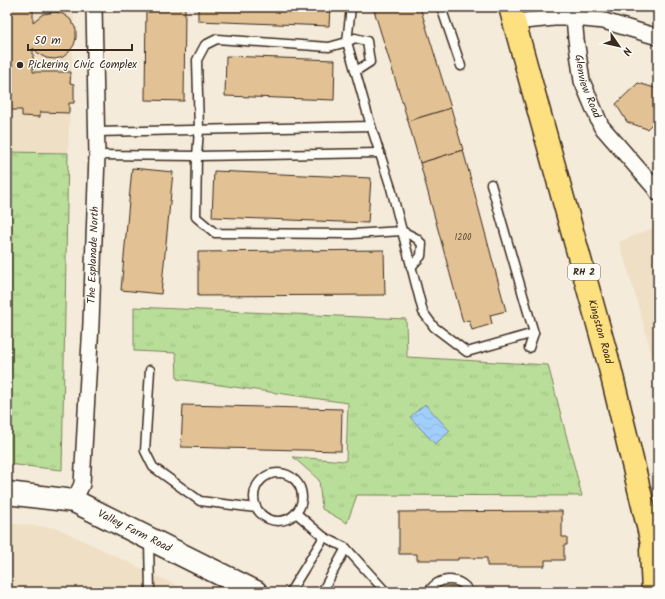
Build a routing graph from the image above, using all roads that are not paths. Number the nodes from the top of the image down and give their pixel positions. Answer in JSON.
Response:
{"nodes":[{"id":1,"x":94,"y":7,"type":"edge"},
{"id":2,"x":351,"y":7,"type":"edge"},
{"id":3,"x":440,"y":7,"type":"edge"},
{"id":4,"x":512,"y":15,"type":"edge"},
{"id":5,"x":574,"y":18,"type":"junction"},
{"id":6,"x":658,"y":37,"type":"edge"},
{"id":7,"x":347,"y":42,"type":"junction"},
{"id":8,"x":461,"y":66,"type":"dead end"},
{"id":9,"x":356,"y":71,"type":"junction"},
{"id":10,"x":371,"y":126,"type":"junction"},
{"id":11,"x":199,"y":130,"type":"junction"},
{"id":12,"x":96,"y":132,"type":"junction"},
{"id":13,"x":380,"y":153,"type":"junction"},
{"id":14,"x":97,"y":155,"type":"junction"},
{"id":15,"x":197,"y":156,"type":"junction"},
{"id":16,"x":491,"y":184,"type":"dead end"},
{"id":17,"x":658,"y":193,"type":"edge"},
{"id":18,"x":402,"y":231,"type":"junction"},
{"id":19,"x":411,"y":267,"type":"junction"},
{"id":20,"x":534,"y":333,"type":"junction"},
{"id":21,"x":529,"y":348,"type":"dead end"},
{"id":22,"x":150,"y":370,"type":"dead end"},
{"id":23,"x":7,"y":493,"type":"edge"},
{"id":24,"x":74,"y":501,"type":"junction"},
{"id":25,"x":256,"y":508,"type":"junction"},
{"id":26,"x":296,"y":513,"type":"junction"},
{"id":27,"x":324,"y":537,"type":"junction"},
{"id":28,"x":149,"y":538,"type":"junction"},
{"id":29,"x":651,"y":539,"type":"junction"},
{"id":30,"x":346,"y":548,"type":"junction"},
{"id":31,"x":658,"y":566,"type":"edge"},
{"id":32,"x":150,"y":592,"type":"edge"},
{"id":33,"x":256,"y":592,"type":"edge"},
{"id":34,"x":290,"y":592,"type":"edge"},
{"id":35,"x":322,"y":592,"type":"edge"},
{"id":36,"x":389,"y":592,"type":"edge"},
{"id":37,"x":429,"y":592,"type":"edge"},
{"id":38,"x":469,"y":592,"type":"edge"},
{"id":39,"x":653,"y":592,"type":"edge"}],
"edges":[{"from":1,"to":12,"type":"street","name":"The Esplanade North"},
{"from":2,"to":7,"type":"lane"},
{"from":3,"to":8,"type":"lane"},
{"from":4,"to":5,"type":"street"},
{"from":4,"to":29,"type":"main road","name":"Kingston Road","number":"RH 2"},
{"from":5,"to":6,"type":"street"},
{"from":5,"to":17,"type":"street","name":"Glenview Road"},
{"from":7,"to":9,"type":"lane"},
{"from":7,"to":9,"type":"lane"},
{"from":7,"to":11,"type":"lane"},
{"from":9,"to":10,"type":"lane"},
{"from":10,"to":11,"type":"lane"},
{"from":10,"to":13,"type":"lane"},
{"from":11,"to":12,"type":"lane"},
{"from":11,"to":15,"type":"lane"},
{"from":12,"to":14,"type":"street","name":"The Esplanade North"},
{"from":13,"to":15,"type":"lane"},
{"from":13,"to":18,"type":"lane"},
{"from":14,"to":15,"type":"lane"},
{"from":14,"to":24,"type":"street","name":"The Esplanade North"},
{"from":15,"to":18,"type":"lane"},
{"from":16,"to":20,"type":"lane"},
{"from":18,"to":19,"type":"lane"},
{"from":18,"to":19,"type":"lane"},
{"from":19,"to":20,"type":"lane"},
{"from":20,"to":21,"type":"lane"},
{"from":22,"to":25,"type":"lane"},
{"from":23,"to":24,"type":"street","name":"Valley Farm Road"},
{"from":24,"to":28,"type":"street","name":"Valley Farm Road"},
{"from":25,"to":26,"type":"lane"},
{"from":25,"to":26,"type":"lane"},
{"from":26,"to":27,"type":"lane"},
{"from":27,"to":30,"type":"lane"},
{"from":27,"to":34,"type":"lane"},
{"from":28,"to":32,"type":"lane"},
{"from":28,"to":33,"type":"street","name":"Valley Farm Road"},
{"from":29,"to":31,"type":"main road","name":"Kingston Road","number":"RH 2"},
{"from":29,"to":39,"type":"main road"},
{"from":30,"to":35,"type":"lane"},
{"from":30,"to":36,"type":"lane"},
{"from":37,"to":38,"type":"lane"}]}
